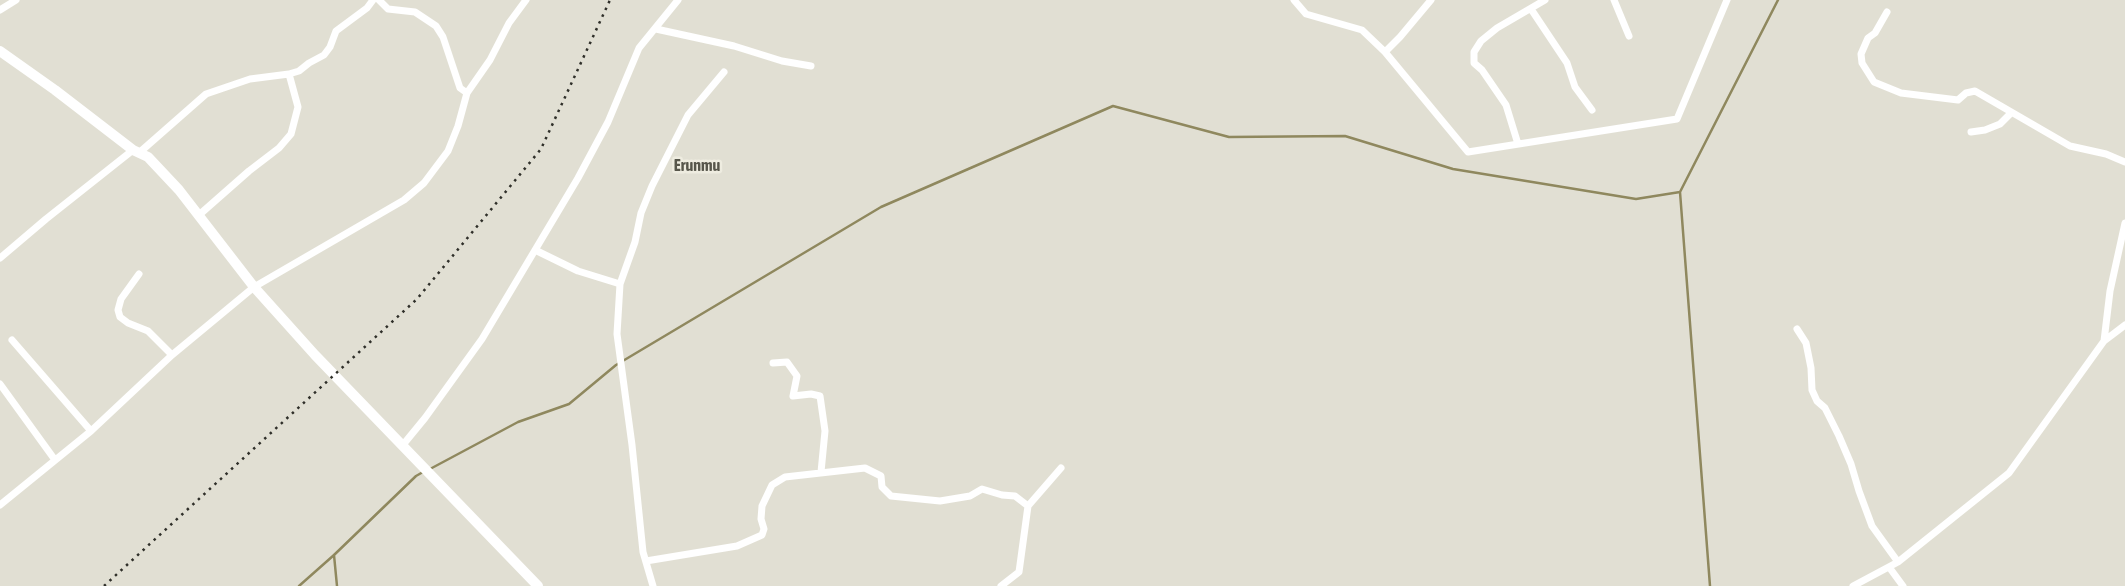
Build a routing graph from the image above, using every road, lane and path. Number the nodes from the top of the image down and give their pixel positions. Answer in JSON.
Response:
{"nodes":[{"id":1,"x":16,"y":0,"type":"edge"},
{"id":2,"x":373,"y":0,"type":"edge"},
{"id":3,"x":379,"y":0,"type":"edge"},
{"id":4,"x":526,"y":0,"type":"edge"},
{"id":5,"x":678,"y":0,"type":"edge"},
{"id":6,"x":1294,"y":0,"type":"edge"},
{"id":7,"x":1431,"y":0,"type":"edge"},
{"id":8,"x":1544,"y":0,"type":"edge"},
{"id":9,"x":1614,"y":0,"type":"edge"},
{"id":10,"x":1727,"y":0,"type":"edge"},
{"id":11,"x":1531,"y":9,"type":"junction"},
{"id":12,"x":0,"y":10,"type":"edge"},
{"id":13,"x":1887,"y":12,"type":"dead end"},
{"id":14,"x":656,"y":29,"type":"junction"},
{"id":15,"x":1629,"y":36,"type":"dead end"},
{"id":16,"x":0,"y":51,"type":"edge"},
{"id":17,"x":1385,"y":52,"type":"junction"},
{"id":18,"x":811,"y":66,"type":"dead end"},
{"id":19,"x":724,"y":72,"type":"dead end"},
{"id":20,"x":289,"y":74,"type":"junction"},
{"id":21,"x":467,"y":93,"type":"junction"},
{"id":22,"x":1592,"y":110,"type":"dead end"},
{"id":23,"x":2011,"y":113,"type":"junction"},
{"id":24,"x":1971,"y":132,"type":"dead end"},
{"id":25,"x":1518,"y":144,"type":"junction"},
{"id":26,"x":137,"y":151,"type":"junction"},
{"id":27,"x":2125,"y":162,"type":"edge"},
{"id":28,"x":199,"y":215,"type":"junction"},
{"id":29,"x":2125,"y":223,"type":"edge"},
{"id":30,"x":535,"y":250,"type":"junction"},
{"id":31,"x":0,"y":258,"type":"edge"},
{"id":32,"x":139,"y":274,"type":"dead end"},
{"id":33,"x":620,"y":284,"type":"junction"},
{"id":34,"x":254,"y":287,"type":"junction"},
{"id":35,"x":2125,"y":325,"type":"edge"},
{"id":36,"x":1797,"y":329,"type":"dead end"},
{"id":37,"x":12,"y":340,"type":"dead end"},
{"id":38,"x":2104,"y":341,"type":"junction"},
{"id":39,"x":172,"y":355,"type":"junction"},
{"id":40,"x":773,"y":363,"type":"dead end"},
{"id":41,"x":0,"y":384,"type":"edge"},
{"id":42,"x":91,"y":430,"type":"junction"},
{"id":43,"x":402,"y":446,"type":"junction"},
{"id":44,"x":55,"y":460,"type":"junction"},
{"id":45,"x":1061,"y":468,"type":"dead end"},
{"id":46,"x":821,"y":472,"type":"junction"},
{"id":47,"x":0,"y":506,"type":"edge"},
{"id":48,"x":1028,"y":506,"type":"junction"},
{"id":49,"x":646,"y":561,"type":"junction"},
{"id":50,"x":1898,"y":562,"type":"junction"},
{"id":51,"x":1889,"y":567,"type":"junction"},
{"id":52,"x":538,"y":586,"type":"edge"},
{"id":53,"x":653,"y":586,"type":"edge"},
{"id":54,"x":1001,"y":586,"type":"edge"},
{"id":55,"x":1853,"y":586,"type":"edge"},
{"id":56,"x":1903,"y":586,"type":"edge"}],
"edges":[{"from":1,"to":12,"type":"street"},
{"from":2,"to":20,"type":"street"},
{"from":3,"to":21,"type":"street"},
{"from":4,"to":21,"type":"street"},
{"from":5,"to":14,"type":"street"},
{"from":6,"to":17,"type":"street"},
{"from":7,"to":17,"type":"street"},
{"from":8,"to":11,"type":"street"},
{"from":9,"to":15,"type":"street"},
{"from":10,"to":25,"type":"street"},
{"from":11,"to":22,"type":"street"},
{"from":11,"to":25,"type":"street"},
{"from":13,"to":23,"type":"street"},
{"from":14,"to":18,"type":"street"},
{"from":14,"to":30,"type":"street"},
{"from":16,"to":26,"type":"street"},
{"from":17,"to":25,"type":"street"},
{"from":19,"to":33,"type":"street"},
{"from":20,"to":26,"type":"street"},
{"from":20,"to":28,"type":"street"},
{"from":21,"to":34,"type":"street"},
{"from":23,"to":24,"type":"street"},
{"from":23,"to":27,"type":"street"},
{"from":26,"to":28,"type":"street"},
{"from":26,"to":31,"type":"street"},
{"from":28,"to":34,"type":"street"},
{"from":29,"to":38,"type":"street"},
{"from":30,"to":33,"type":"street"},
{"from":30,"to":43,"type":"street"},
{"from":32,"to":39,"type":"street"},
{"from":33,"to":49,"type":"street"},
{"from":34,"to":39,"type":"street"},
{"from":34,"to":43,"type":"street"},
{"from":35,"to":38,"type":"street"},
{"from":36,"to":50,"type":"street"},
{"from":37,"to":42,"type":"street"},
{"from":38,"to":50,"type":"street"},
{"from":39,"to":42,"type":"street"},
{"from":40,"to":46,"type":"street"},
{"from":41,"to":44,"type":"street"},
{"from":42,"to":44,"type":"street"},
{"from":43,"to":52,"type":"street"},
{"from":44,"to":47,"type":"street"},
{"from":45,"to":48,"type":"street"},
{"from":46,"to":48,"type":"street"},
{"from":46,"to":49,"type":"street"},
{"from":48,"to":54,"type":"street"},
{"from":49,"to":53,"type":"street"},
{"from":50,"to":51,"type":"street"},
{"from":51,"to":55,"type":"street"},
{"from":51,"to":56,"type":"street"}]}
